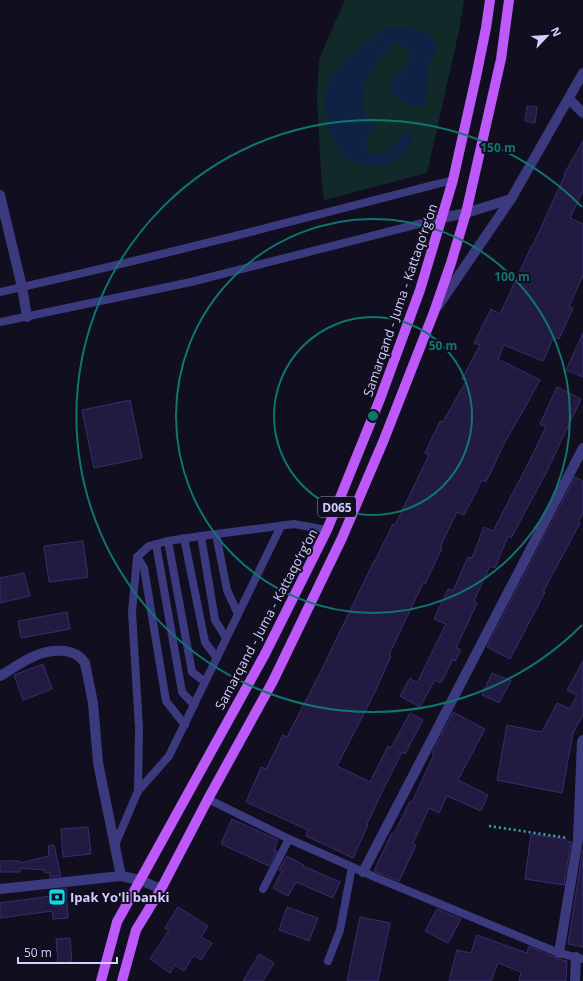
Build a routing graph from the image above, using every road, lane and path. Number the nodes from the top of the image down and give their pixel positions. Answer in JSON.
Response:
{"nodes":[{"id":1,"x":490,"y":0,"type":"edge"},
{"id":2,"x":509,"y":0,"type":"edge"},
{"id":3,"x":583,"y":73,"type":"edge"},
{"id":4,"x":569,"y":99,"type":"junction"},
{"id":5,"x":583,"y":113,"type":"edge"},
{"id":6,"x":453,"y":180,"type":"junction"},
{"id":7,"x":0,"y":195,"type":"edge"},
{"id":8,"x":511,"y":199,"type":"junction"},
{"id":9,"x":466,"y":213,"type":"junction"},
{"id":10,"x":442,"y":218,"type":"junction"},
{"id":11,"x":22,"y":287,"type":"junction"},
{"id":12,"x":0,"y":292,"type":"edge"},
{"id":13,"x":434,"y":312,"type":"junction"},
{"id":14,"x":27,"y":317,"type":"junction"},
{"id":15,"x":0,"y":322,"type":"edge"},
{"id":16,"x":583,"y":448,"type":"edge"},
{"id":17,"x":281,"y":526,"type":"junction"},
{"id":18,"x":327,"y":530,"type":"junction"},
{"id":19,"x":216,"y":534,"type":"junction"},
{"id":20,"x":200,"y":536,"type":"junction"},
{"id":21,"x":184,"y":538,"type":"junction"},
{"id":22,"x":168,"y":541,"type":"junction"},
{"id":23,"x":156,"y":544,"type":"junction"},
{"id":24,"x":137,"y":557,"type":"junction"},
{"id":25,"x":238,"y":614,"type":"junction"},
{"id":26,"x":226,"y":638,"type":"junction"},
{"id":27,"x":217,"y":658,"type":"junction"},
{"id":28,"x":0,"y":676,"type":"edge"},
{"id":29,"x":205,"y":682,"type":"junction"},
{"id":30,"x":194,"y":705,"type":"junction"},
{"id":31,"x":184,"y":725,"type":"junction"},
{"id":32,"x":583,"y":740,"type":"edge"},
{"id":33,"x":138,"y":791,"type":"junction"},
{"id":34,"x":208,"y":799,"type":"junction"},
{"id":35,"x":489,"y":826,"type":"dead end"},
{"id":36,"x":290,"y":839,"type":"junction"},
{"id":37,"x":578,"y":839,"type":"junction"},
{"id":38,"x":114,"y":845,"type":"junction"},
{"id":39,"x":352,"y":867,"type":"junction"},
{"id":40,"x":363,"y":872,"type":"junction"},
{"id":41,"x":120,"y":876,"type":"junction"},
{"id":42,"x":140,"y":880,"type":"junction"},
{"id":43,"x":0,"y":889,"type":"edge"},
{"id":44,"x":162,"y":889,"type":"junction"},
{"id":45,"x":263,"y":889,"type":"dead end"},
{"id":46,"x":559,"y":953,"type":"junction"},
{"id":47,"x":579,"y":958,"type":"edge"},
{"id":48,"x":328,"y":961,"type":"dead end"},
{"id":49,"x":101,"y":981,"type":"edge"},
{"id":50,"x":122,"y":981,"type":"edge"},
{"id":51,"x":575,"y":981,"type":"edge"}],
"edges":[{"from":1,"to":6,"type":"main road","name":"Samarqand - Juma - Kattaqo‘rg‘on","number":"D065"},
{"from":2,"to":9,"type":"main road","number":"D065"},
{"from":3,"to":4,"type":"street"},
{"from":4,"to":5,"type":"street"},
{"from":4,"to":8,"type":"street"},
{"from":6,"to":10,"type":"main road","name":"Samarqand - Juma - Kattaqo‘rg‘on","number":"D065"},
{"from":6,"to":11,"type":"lane"},
{"from":7,"to":11,"type":"street"},
{"from":8,"to":9,"type":"street"},
{"from":8,"to":13,"type":"street"},
{"from":9,"to":10,"type":"street"},
{"from":9,"to":13,"type":"main road","number":"D065"},
{"from":10,"to":14,"type":"lane"},
{"from":10,"to":18,"type":"main road","name":"Samarqand - Juma - Kattaqo‘rg‘on","number":"D065"},
{"from":11,"to":12,"type":"lane"},
{"from":11,"to":14,"type":"street"},
{"from":13,"to":34,"type":"main road","number":"D065"},
{"from":14,"to":15,"type":"lane"},
{"from":16,"to":40,"type":"street"},
{"from":17,"to":18,"type":"lane"},
{"from":17,"to":19,"type":"lane"},
{"from":17,"to":25,"type":"lane"},
{"from":18,"to":42,"type":"main road","name":"Samarqand - Juma - Kattaqo‘rg‘on","number":"D065"},
{"from":19,"to":20,"type":"lane"},
{"from":19,"to":25,"type":"lane"},
{"from":20,"to":21,"type":"lane"},
{"from":20,"to":26,"type":"lane"},
{"from":21,"to":22,"type":"lane"},
{"from":21,"to":27,"type":"lane"},
{"from":22,"to":23,"type":"lane"},
{"from":22,"to":29,"type":"lane"},
{"from":23,"to":24,"type":"lane"},
{"from":23,"to":30,"type":"lane"},
{"from":24,"to":31,"type":"lane"},
{"from":24,"to":33,"type":"lane"},
{"from":25,"to":26,"type":"lane"},
{"from":26,"to":27,"type":"lane"},
{"from":27,"to":29,"type":"lane"},
{"from":28,"to":38,"type":"street"},
{"from":29,"to":30,"type":"lane"},
{"from":30,"to":31,"type":"lane"},
{"from":31,"to":33,"type":"lane"},
{"from":32,"to":37,"type":"street"},
{"from":33,"to":38,"type":"lane"},
{"from":34,"to":36,"type":"lane"},
{"from":34,"to":44,"type":"main road","number":"D065"},
{"from":35,"to":37,"type":"path"},
{"from":36,"to":39,"type":"lane"},
{"from":36,"to":45,"type":"lane"},
{"from":37,"to":46,"type":"street"},
{"from":38,"to":41,"type":"street"},
{"from":39,"to":40,"type":"lane"},
{"from":39,"to":48,"type":"lane"},
{"from":40,"to":46,"type":"lane"},
{"from":41,"to":42,"type":"street"},
{"from":41,"to":43,"type":"street"},
{"from":42,"to":44,"type":"street"},
{"from":42,"to":49,"type":"main road","name":"Samarqand - Juma - Kattaqo‘rg‘on","number":"D065"},
{"from":44,"to":50,"type":"main road","number":"D065"},
{"from":46,"to":47,"type":"lane"},
{"from":47,"to":51,"type":"street"}]}
